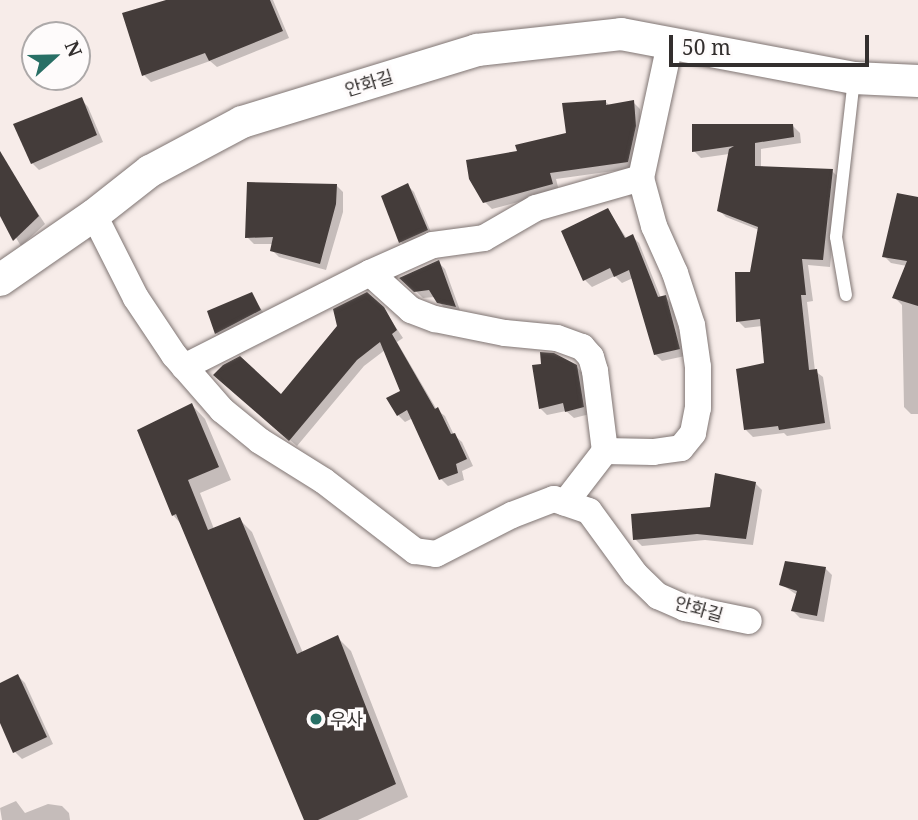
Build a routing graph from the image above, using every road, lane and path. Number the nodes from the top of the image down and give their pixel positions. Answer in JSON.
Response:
{"nodes":[{"id":1,"x":670,"y":44,"type":"junction"},
{"id":2,"x":854,"y":78,"type":"junction"},
{"id":3,"x":918,"y":81,"type":"edge"},
{"id":4,"x":641,"y":178,"type":"junction"},
{"id":5,"x":94,"y":215,"type":"junction"},
{"id":6,"x":370,"y":273,"type":"junction"},
{"id":7,"x":0,"y":280,"type":"edge"},
{"id":8,"x":846,"y":295,"type":"dead end"},
{"id":9,"x":184,"y":367,"type":"junction"},
{"id":10,"x":606,"y":451,"type":"junction"},
{"id":11,"x":565,"y":503,"type":"junction"},
{"id":12,"x":749,"y":621,"type":"dead end"}],
"edges":[{"from":1,"to":2,"type":"street","name":"안화길"},
{"from":1,"to":4,"type":"street"},
{"from":1,"to":5,"type":"street","name":"안화길"},
{"from":2,"to":3,"type":"street","name":"안화길"},
{"from":2,"to":8,"type":"lane"},
{"from":4,"to":6,"type":"street"},
{"from":4,"to":10,"type":"street"},
{"from":5,"to":7,"type":"street","name":"안화길"},
{"from":5,"to":9,"type":"street"},
{"from":6,"to":9,"type":"street"},
{"from":6,"to":10,"type":"street"},
{"from":9,"to":11,"type":"street"},
{"from":10,"to":11,"type":"street"},
{"from":11,"to":12,"type":"street","name":"안화길"}]}
